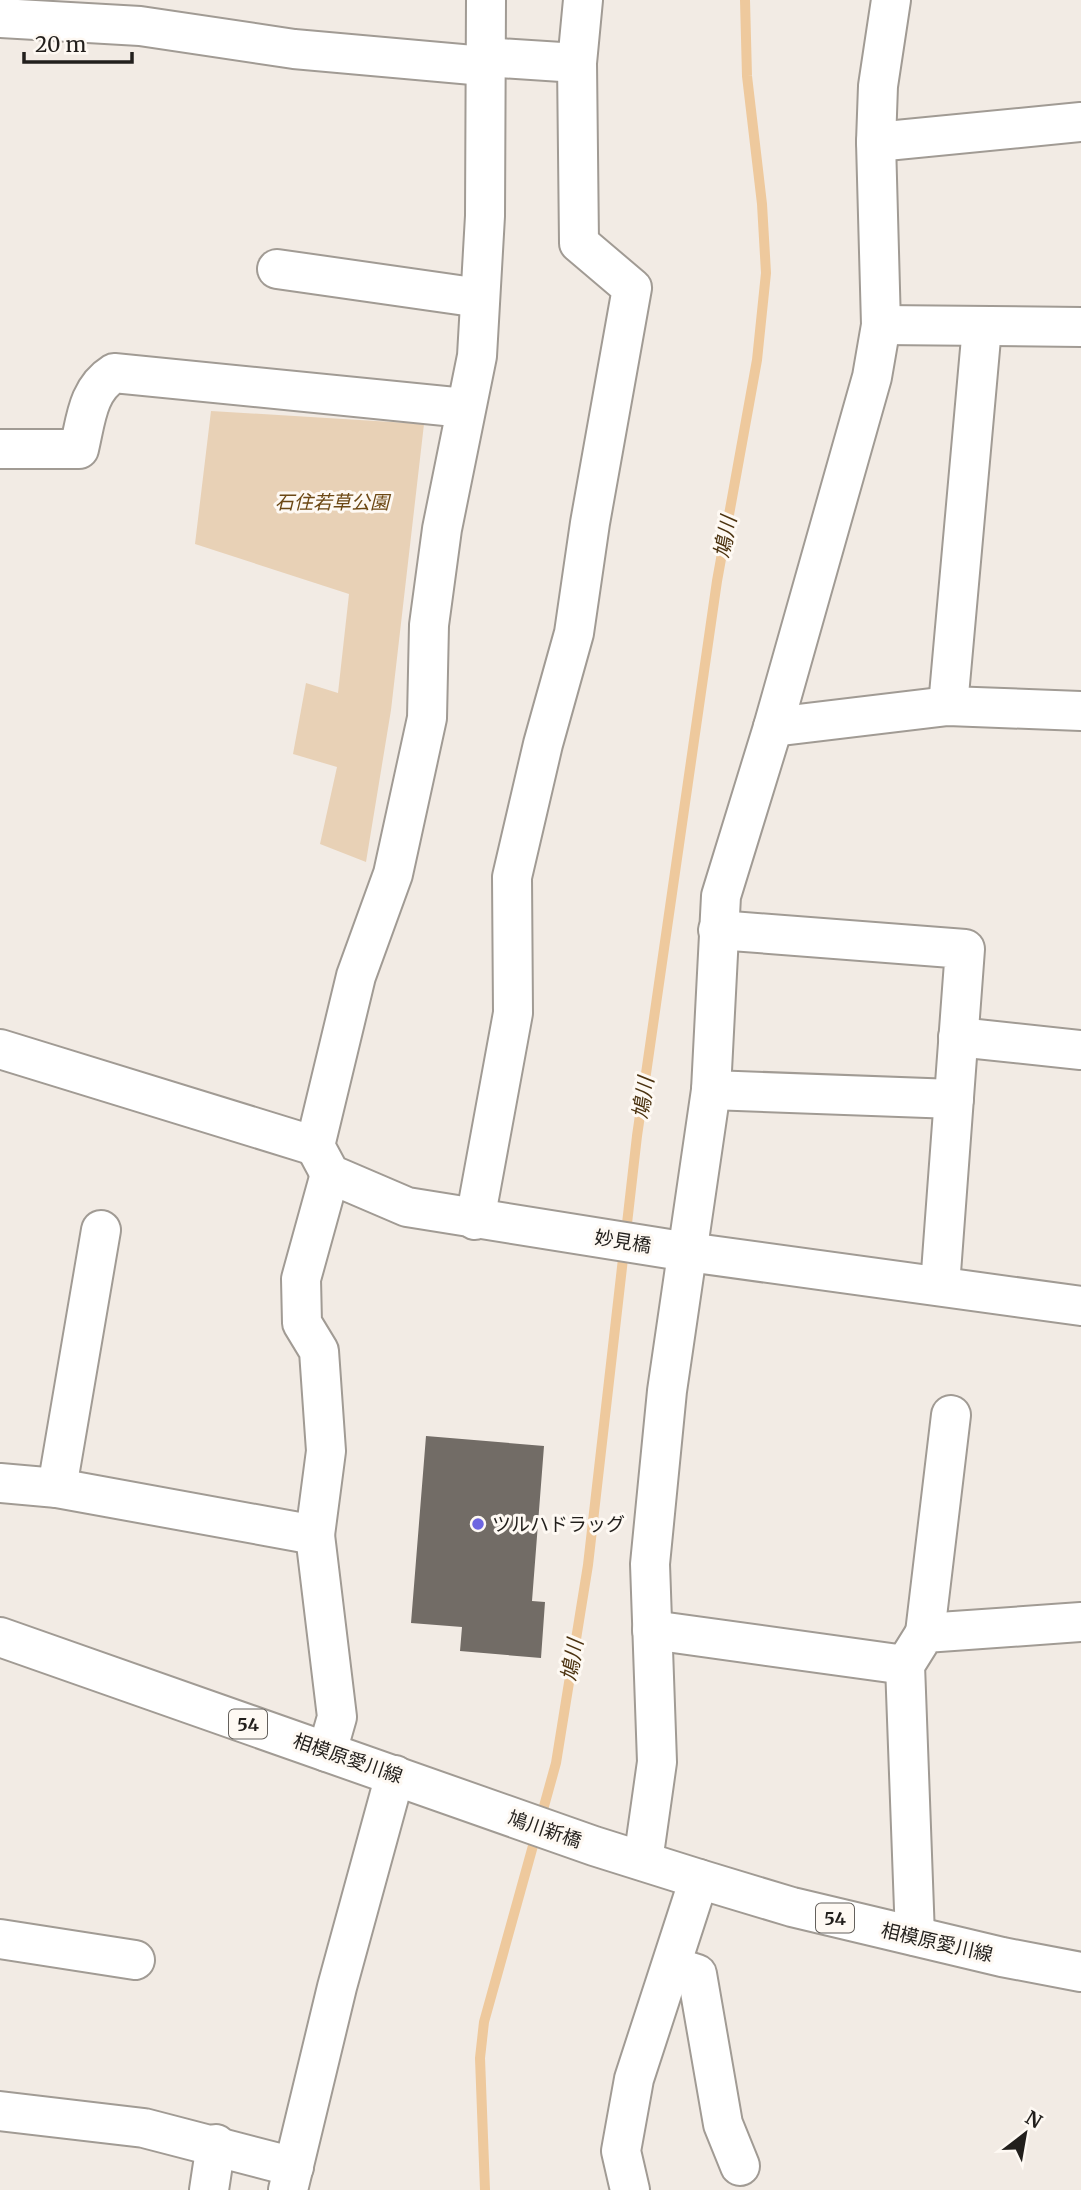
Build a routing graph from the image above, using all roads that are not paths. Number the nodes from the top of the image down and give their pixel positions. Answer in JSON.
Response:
{"nodes":[{"id":1,"x":486,"y":0,"type":"edge"},
{"id":2,"x":583,"y":0,"type":"edge"},
{"id":3,"x":891,"y":0,"type":"edge"},
{"id":4,"x":139,"y":13,"type":"edge"},
{"id":5,"x":0,"y":18,"type":"edge"},
{"id":6,"x":484,"y":62,"type":"junction"},
{"id":7,"x":577,"y":63,"type":"junction"},
{"id":8,"x":1081,"y":122,"type":"edge"},
{"id":9,"x":876,"y":142,"type":"junction"},
{"id":10,"x":277,"y":269,"type":"dead end"},
{"id":11,"x":480,"y":298,"type":"junction"},
{"id":12,"x":881,"y":324,"type":"junction"},
{"id":13,"x":982,"y":327,"type":"junction"},
{"id":14,"x":1081,"y":327,"type":"edge"},
{"id":15,"x":465,"y":408,"type":"junction"},
{"id":16,"x":0,"y":449,"type":"edge"},
{"id":17,"x":948,"y":706,"type":"junction"},
{"id":18,"x":1081,"y":711,"type":"edge"},
{"id":19,"x":774,"y":727,"type":"junction"},
{"id":20,"x":718,"y":930,"type":"junction"},
{"id":21,"x":958,"y":1037,"type":"junction"},
{"id":22,"x":0,"y":1049,"type":"edge"},
{"id":23,"x":1081,"y":1050,"type":"edge"},
{"id":24,"x":712,"y":1090,"type":"junction"},
{"id":25,"x":954,"y":1100,"type":"junction"},
{"id":26,"x":323,"y":1160,"type":"junction"},
{"id":27,"x":475,"y":1220,"type":"junction"},
{"id":28,"x":101,"y":1230,"type":"dead end"},
{"id":29,"x":680,"y":1250,"type":"junction"},
{"id":30,"x":940,"y":1286,"type":"junction"},
{"id":31,"x":1081,"y":1306,"type":"edge"},
{"id":32,"x":951,"y":1415,"type":"dead end"},
{"id":33,"x":0,"y":1483,"type":"edge"},
{"id":34,"x":57,"y":1488,"type":"junction"},
{"id":35,"x":314,"y":1535,"type":"junction"},
{"id":36,"x":1081,"y":1622,"type":"edge"},
{"id":37,"x":652,"y":1630,"type":"junction"},
{"id":38,"x":925,"y":1633,"type":"junction"},
{"id":39,"x":0,"y":1637,"type":"edge"},
{"id":40,"x":905,"y":1665,"type":"junction"},
{"id":41,"x":327,"y":1752,"type":"junction"},
{"id":42,"x":395,"y":1775,"type":"junction"},
{"id":43,"x":497,"y":1812,"type":"joint"},
{"id":44,"x":594,"y":1846,"type":"joint"},
{"id":45,"x":643,"y":1861,"type":"junction"},
{"id":46,"x":699,"y":1879,"type":"junction"},
{"id":47,"x":915,"y":1937,"type":"junction"},
{"id":48,"x":0,"y":1939,"type":"edge"},
{"id":49,"x":135,"y":1961,"type":"dead end"},
{"id":50,"x":672,"y":1966,"type":"junction"},
{"id":51,"x":1081,"y":1972,"type":"edge"},
{"id":52,"x":0,"y":2111,"type":"edge"},
{"id":53,"x":216,"y":2144,"type":"junction"},
{"id":54,"x":740,"y":2165,"type":"dead end"},
{"id":55,"x":291,"y":2178,"type":"edge"},
{"id":56,"x":209,"y":2190,"type":"edge"},
{"id":57,"x":630,"y":2190,"type":"edge"}],
"edges":[{"from":1,"to":6,"type":"street"},
{"from":2,"to":7,"type":"street"},
{"from":3,"to":9,"type":"street"},
{"from":4,"to":5,"type":"street"},
{"from":4,"to":6,"type":"street"},
{"from":6,"to":7,"type":"street"},
{"from":6,"to":11,"type":"street"},
{"from":7,"to":27,"type":"street"},
{"from":8,"to":9,"type":"street"},
{"from":9,"to":12,"type":"street"},
{"from":10,"to":11,"type":"street"},
{"from":11,"to":15,"type":"street"},
{"from":12,"to":13,"type":"street"},
{"from":12,"to":19,"type":"street"},
{"from":13,"to":14,"type":"street"},
{"from":13,"to":17,"type":"street"},
{"from":15,"to":16,"type":"street"},
{"from":15,"to":26,"type":"street"},
{"from":17,"to":18,"type":"street"},
{"from":17,"to":19,"type":"street"},
{"from":19,"to":20,"type":"street"},
{"from":20,"to":21,"type":"street"},
{"from":20,"to":24,"type":"street"},
{"from":21,"to":23,"type":"street"},
{"from":21,"to":25,"type":"street"},
{"from":22,"to":26,"type":"street","name":"妙見橋"},
{"from":24,"to":25,"type":"street"},
{"from":24,"to":29,"type":"street"},
{"from":25,"to":30,"type":"street"},
{"from":26,"to":27,"type":"street","name":"妙見橋"},
{"from":26,"to":35,"type":"street"},
{"from":27,"to":29,"type":"street","name":"妙見橋"},
{"from":28,"to":34,"type":"street"},
{"from":29,"to":30,"type":"street","name":"妙見橋"},
{"from":29,"to":37,"type":"street"},
{"from":30,"to":31,"type":"street","name":"妙見橋"},
{"from":32,"to":38,"type":"street"},
{"from":33,"to":34,"type":"street"},
{"from":34,"to":35,"type":"street"},
{"from":35,"to":41,"type":"street"},
{"from":36,"to":38,"type":"street"},
{"from":37,"to":40,"type":"street"},
{"from":37,"to":45,"type":"street"},
{"from":38,"to":40,"type":"street"},
{"from":39,"to":41,"type":"street","name":"相模原愛川線","number":"54"},
{"from":40,"to":47,"type":"street"},
{"from":41,"to":42,"type":"street","name":"相模原愛川線","number":"54"},
{"from":42,"to":43,"type":"street","name":"相模原愛川線","number":"54"},
{"from":42,"to":55,"type":"street"},
{"from":43,"to":44,"type":"street","name":"鳩川新橋","number":"54"},
{"from":44,"to":45,"type":"street","name":"相模原愛川線","number":"54"},
{"from":45,"to":46,"type":"street","name":"相模原愛川線","number":"54"},
{"from":46,"to":47,"type":"street","name":"相模原愛川線","number":"54"},
{"from":46,"to":50,"type":"street"},
{"from":47,"to":51,"type":"street","name":"相模原愛川線","number":"54"},
{"from":48,"to":49,"type":"street"},
{"from":50,"to":54,"type":"street"},
{"from":50,"to":57,"type":"street"},
{"from":52,"to":53,"type":"street"},
{"from":53,"to":55,"type":"street"},
{"from":53,"to":56,"type":"street"}]}
